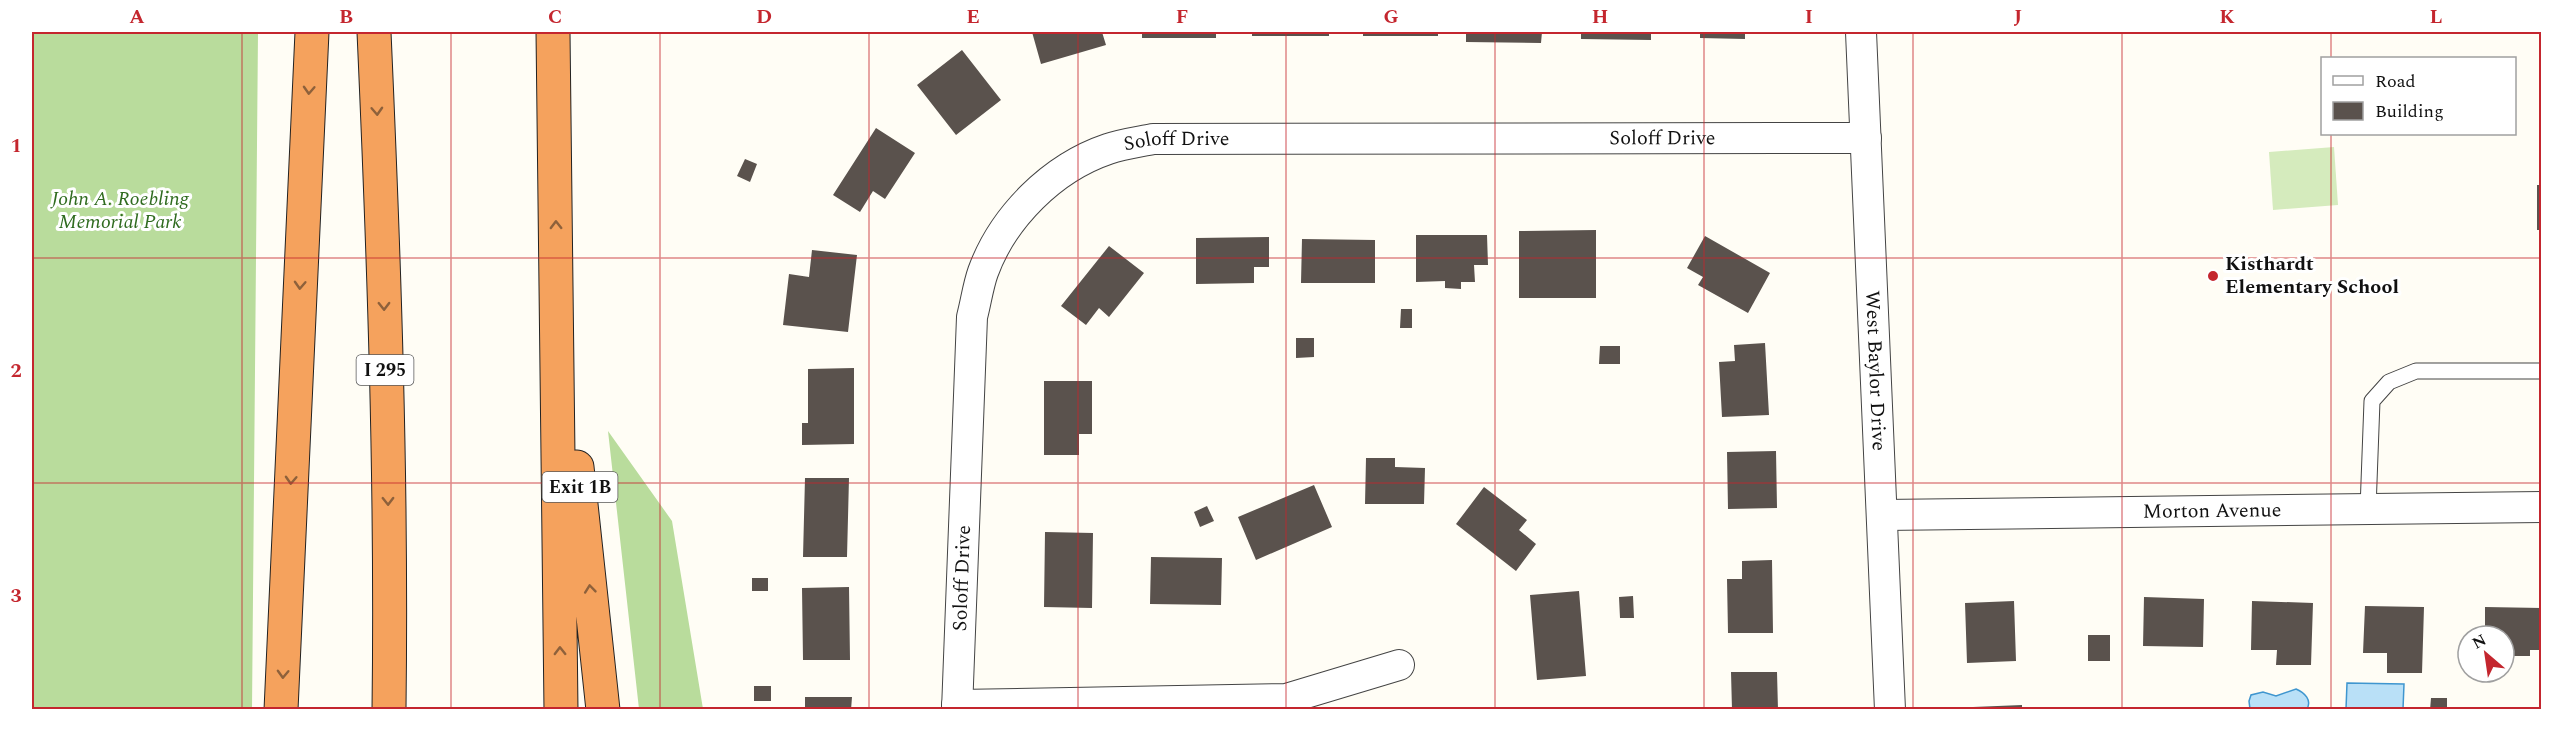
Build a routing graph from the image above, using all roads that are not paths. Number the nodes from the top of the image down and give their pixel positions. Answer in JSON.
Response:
{"nodes":[{"id":1,"x":312,"y":32,"type":"edge"},
{"id":2,"x":374,"y":32,"type":"edge"},
{"id":3,"x":553,"y":32,"type":"edge"},
{"id":4,"x":1861,"y":32,"type":"edge"},
{"id":5,"x":1866,"y":138,"type":"junction"},
{"id":6,"x":556,"y":265,"type":"junction"},
{"id":7,"x":2541,"y":370,"type":"edge"},
{"id":8,"x":2541,"y":507,"type":"edge"},
{"id":9,"x":2367,"y":509,"type":"junction"},
{"id":10,"x":1882,"y":515,"type":"junction"},
{"id":11,"x":1399,"y":664,"type":"dead end"},
{"id":12,"x":957,"y":707,"type":"edge"},
{"id":13,"x":281,"y":710,"type":"edge"},
{"id":14,"x":389,"y":710,"type":"edge"},
{"id":15,"x":561,"y":710,"type":"edge"},
{"id":16,"x":603,"y":710,"type":"edge"},
{"id":17,"x":1890,"y":710,"type":"edge"}],
"edges":[{"from":1,"to":13,"type":"highway","one_way":true},
{"from":2,"to":14,"type":"highway","number":"I 295","one_way":true},
{"from":6,"to":3,"type":"highway","one_way":true},
{"from":4,"to":5,"type":"street","name":"West Baylor Drive"},
{"from":5,"to":10,"type":"street","name":"West Baylor Drive"},
{"from":5,"to":12,"type":"street","name":"Soloff Drive"},
{"from":15,"to":6,"type":"highway","one_way":true},
{"from":16,"to":6,"type":"highway","number":"Exit 1B","one_way":true},
{"from":7,"to":9,"type":"lane"},
{"from":8,"to":9,"type":"street","name":"Morton Avenue"},
{"from":9,"to":10,"type":"street","name":"Morton Avenue"},
{"from":10,"to":17,"type":"street","name":"West Baylor Drive"},
{"from":11,"to":12,"type":"street"}]}
